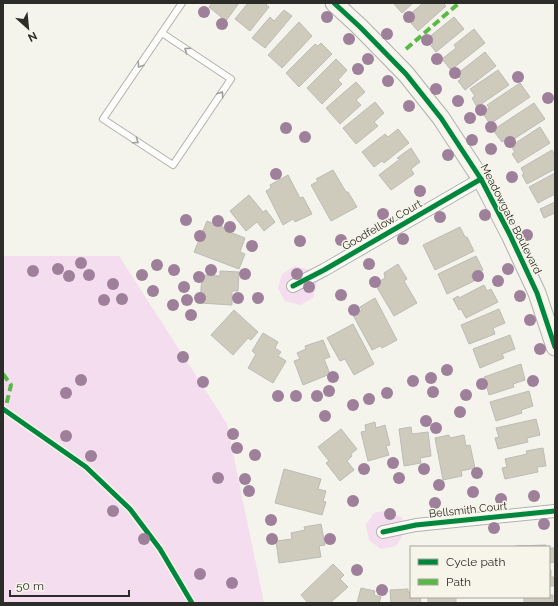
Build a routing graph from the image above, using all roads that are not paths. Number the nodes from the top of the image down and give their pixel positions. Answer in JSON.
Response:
{"nodes":[{"id":1,"x":182,"y":3,"type":"edge"},
{"id":2,"x":334,"y":3,"type":"edge"},
{"id":3,"x":162,"y":33,"type":"junction"},
{"id":4,"x":481,"y":179,"type":"junction"},
{"id":5,"x":293,"y":286,"type":"dead end"},
{"id":6,"x":555,"y":347,"type":"edge"},
{"id":7,"x":555,"y":511,"type":"edge"},
{"id":8,"x":383,"y":532,"type":"dead end"}],
"edges":[{"from":1,"to":3,"type":"lane"},
{"from":2,"to":4,"type":"street","name":"Meadowgate Boulevard"},
{"from":3,"to":3,"type":"lane","one_way":true},
{"from":4,"to":5,"type":"street","name":"Goodfellow Court"},
{"from":4,"to":6,"type":"street","name":"Meadowgate Boulevard"},
{"from":7,"to":8,"type":"street","name":"Bellsmith Court"}]}
